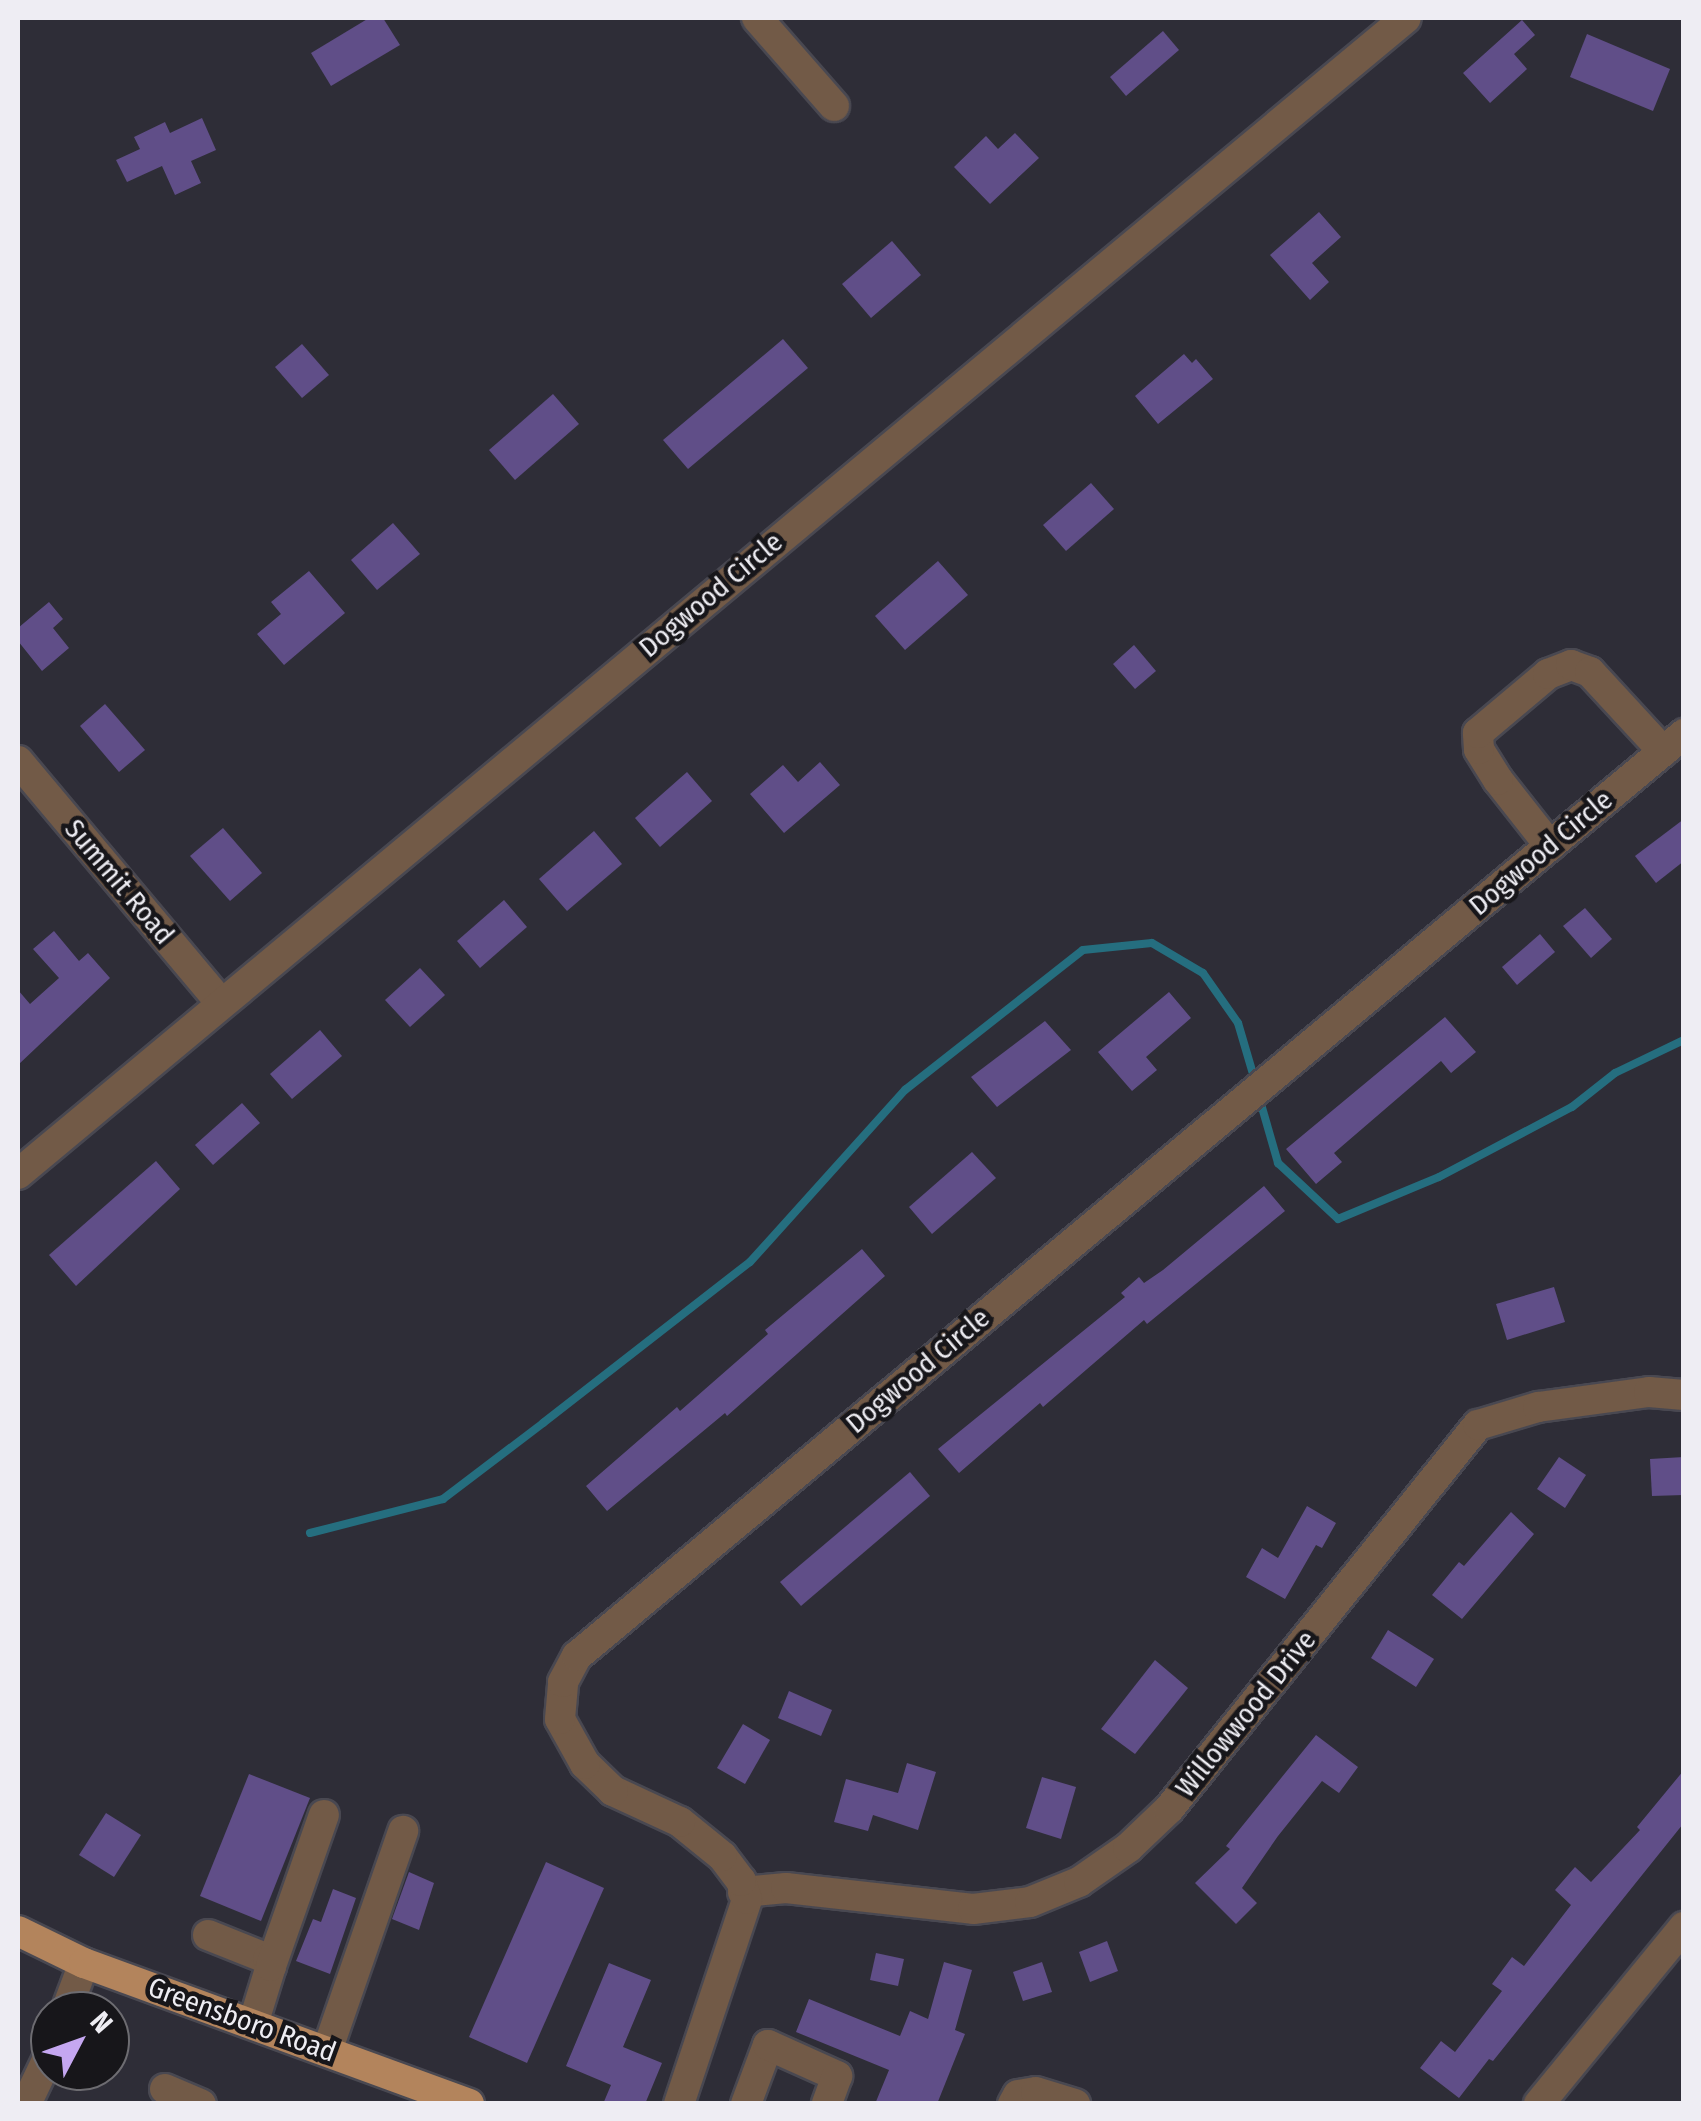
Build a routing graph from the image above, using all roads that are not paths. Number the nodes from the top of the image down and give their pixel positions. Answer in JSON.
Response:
{"nodes":[{"id":1,"x":757,"y":18,"type":"edge"},
{"id":2,"x":1406,"y":18,"type":"edge"},
{"id":3,"x":834,"y":106,"type":"dead end"},
{"id":4,"x":1673,"y":743,"type":"edge"},
{"id":5,"x":18,"y":761,"type":"edge"},
{"id":6,"x":1550,"y":846,"type":"junction"},
{"id":7,"x":220,"y":1002,"type":"junction"},
{"id":8,"x":18,"y":1174,"type":"edge"},
{"id":9,"x":1684,"y":1395,"type":"edge"},
{"id":10,"x":324,"y":1815,"type":"dead end"},
{"id":11,"x":403,"y":1831,"type":"dead end"},
{"id":12,"x":743,"y":1892,"type":"junction"},
{"id":13,"x":1684,"y":1927,"type":"edge"},
{"id":14,"x":18,"y":1931,"type":"edge"},
{"id":15,"x":208,"y":1936,"type":"dead end"},
{"id":16,"x":84,"y":1962,"type":"junction"},
{"id":17,"x":272,"y":1966,"type":"junction"},
{"id":18,"x":73,"y":1991,"type":"edge"},
{"id":19,"x":253,"y":2024,"type":"junction"},
{"id":20,"x":327,"y":2051,"type":"junction"},
{"id":21,"x":165,"y":2088,"type":"dead end"},
{"id":22,"x":402,"y":2092,"type":"edge"},
{"id":23,"x":201,"y":2104,"type":"edge"},
{"id":24,"x":470,"y":2104,"type":"edge"},
{"id":25,"x":679,"y":2104,"type":"edge"},
{"id":26,"x":746,"y":2104,"type":"edge"},
{"id":27,"x":828,"y":2104,"type":"edge"},
{"id":28,"x":1012,"y":2104,"type":"edge"},
{"id":29,"x":1075,"y":2104,"type":"edge"},
{"id":30,"x":1540,"y":2104,"type":"edge"}],
"edges":[{"from":1,"to":3,"type":"street"},
{"from":2,"to":7,"type":"street","name":"Dogwood Circle"},
{"from":4,"to":6,"type":"street","name":"Dogwood Circle"},
{"from":4,"to":6,"type":"street"},
{"from":5,"to":7,"type":"street","name":"Summit Road"},
{"from":6,"to":12,"type":"street","name":"Dogwood Circle"},
{"from":7,"to":8,"type":"street","name":"Dogwood Circle"},
{"from":9,"to":12,"type":"street","name":"Willowwood Drive"},
{"from":10,"to":17,"type":"street"},
{"from":11,"to":20,"type":"street"},
{"from":12,"to":25,"type":"street"},
{"from":13,"to":30,"type":"street"},
{"from":14,"to":16,"type":"main road","name":"Greensboro Road"},
{"from":15,"to":17,"type":"street"},
{"from":16,"to":18,"type":"street"},
{"from":16,"to":19,"type":"main road","name":"Greensboro Road"},
{"from":17,"to":19,"type":"street"},
{"from":19,"to":20,"type":"main road","name":"Greensboro Road"},
{"from":20,"to":22,"type":"main road","name":"Greensboro Road"},
{"from":21,"to":23,"type":"street"},
{"from":22,"to":24,"type":"main road","name":"Greensboro Road"},
{"from":26,"to":27,"type":"street"},
{"from":28,"to":29,"type":"street"}]}
